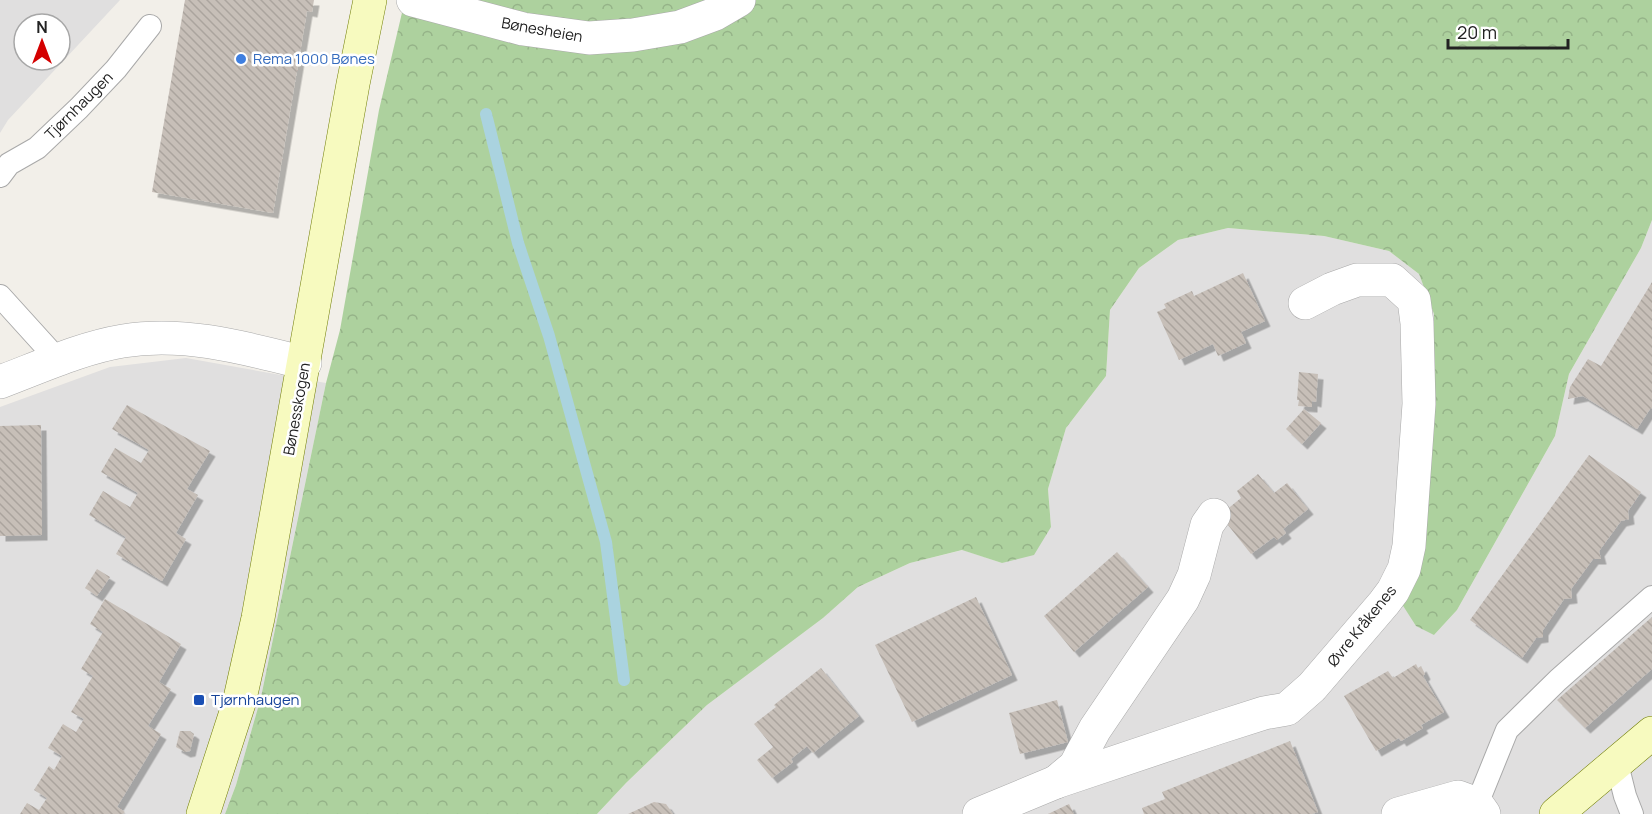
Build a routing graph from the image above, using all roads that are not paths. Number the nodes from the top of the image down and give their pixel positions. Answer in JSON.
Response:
{"nodes":[{"id":1,"x":370,"y":0,"type":"edge"},
{"id":2,"x":413,"y":0,"type":"edge"},
{"id":3,"x":739,"y":0,"type":"edge"},
{"id":4,"x":150,"y":26,"type":"dead end"},
{"id":5,"x":0,"y":176,"type":"edge"},
{"id":6,"x":0,"y":296,"type":"edge"},
{"id":7,"x":1305,"y":303,"type":"dead end"},
{"id":8,"x":58,"y":360,"type":"junction"},
{"id":9,"x":305,"y":363,"type":"junction"},
{"id":10,"x":0,"y":382,"type":"edge"},
{"id":11,"x":1214,"y":515,"type":"dead end"},
{"id":12,"x":1652,"y":597,"type":"edge"},
{"id":13,"x":1652,"y":733,"type":"edge"},
{"id":14,"x":1617,"y":764,"type":"junction"},
{"id":15,"x":1056,"y":782,"type":"junction"},
{"id":16,"x":1480,"y":809,"type":"edge"},
{"id":17,"x":203,"y":814,"type":"edge"},
{"id":18,"x":979,"y":814,"type":"edge"},
{"id":19,"x":1398,"y":814,"type":"edge"},
{"id":20,"x":1556,"y":814,"type":"edge"},
{"id":21,"x":1632,"y":814,"type":"edge"}],
"edges":[{"from":1,"to":9,"type":"main road","name":"Bønesskogen"},
{"from":2,"to":3,"type":"street","name":"Bønesheien"},
{"from":4,"to":5,"type":"lane","name":"Tjørnhaugen"},
{"from":6,"to":8,"type":"lane"},
{"from":7,"to":15,"type":"street","name":"Øvre Kråkenes"},
{"from":8,"to":9,"type":"street"},
{"from":8,"to":10,"type":"street"},
{"from":9,"to":17,"type":"main road","name":"Bønesskogen"},
{"from":11,"to":15,"type":"street","name":"Øvre Kråkenes"},
{"from":12,"to":16,"type":"lane"},
{"from":13,"to":14,"type":"main road"},
{"from":14,"to":20,"type":"main road"},
{"from":14,"to":21,"type":"lane"},
{"from":15,"to":18,"type":"street","name":"Øvre Kråkenes"},
{"from":16,"to":19,"type":"street"}]}
